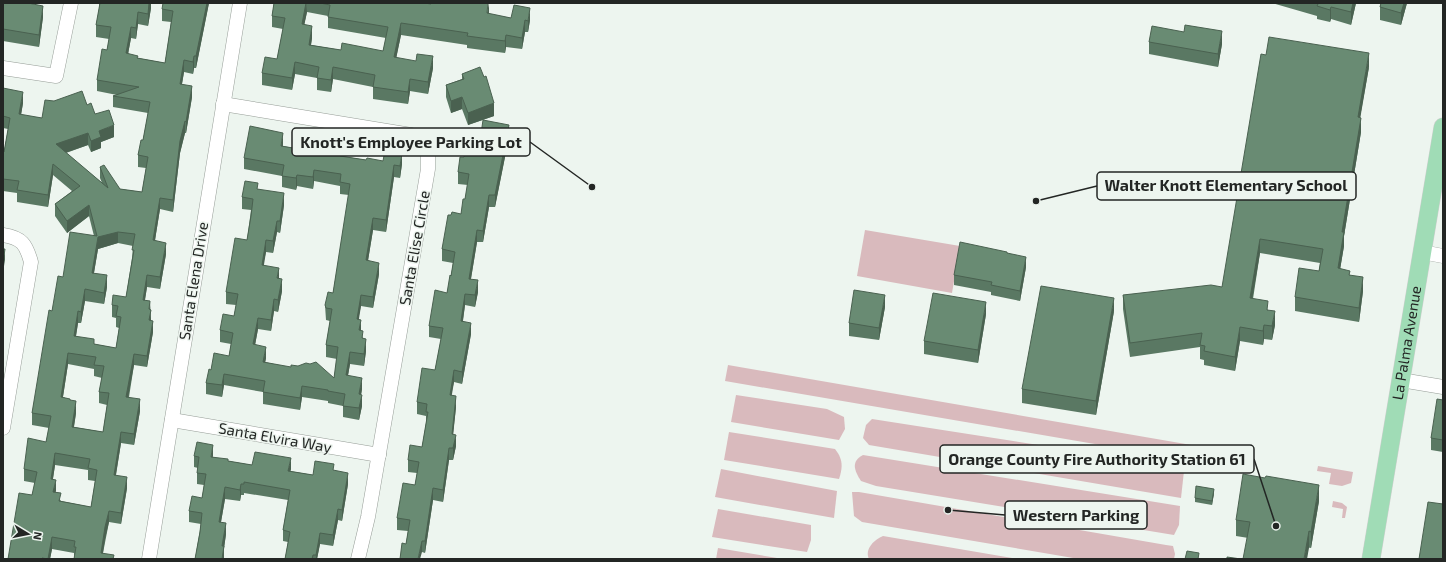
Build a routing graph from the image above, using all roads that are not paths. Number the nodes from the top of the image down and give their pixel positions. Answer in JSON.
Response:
{"nodes":[{"id":1,"x":71,"y":3,"type":"edge"},
{"id":2,"x":240,"y":3,"type":"edge"},
{"id":3,"x":3,"y":68,"type":"edge"},
{"id":4,"x":223,"y":104,"type":"junction"},
{"id":5,"x":1443,"y":127,"type":"edge"},
{"id":6,"x":3,"y":235,"type":"edge"},
{"id":7,"x":1422,"y":252,"type":"junction"},
{"id":8,"x":1443,"y":256,"type":"edge"},
{"id":9,"x":1401,"y":380,"type":"junction"},
{"id":10,"x":1443,"y":387,"type":"edge"},
{"id":11,"x":172,"y":420,"type":"junction"},
{"id":12,"x":3,"y":428,"type":"edge"},
{"id":13,"x":379,"y":456,"type":"junction"},
{"id":14,"x":149,"y":559,"type":"edge"},
{"id":15,"x":358,"y":559,"type":"edge"},
{"id":16,"x":1371,"y":559,"type":"edge"}],
"edges":[{"from":1,"to":3,"type":"street"},
{"from":2,"to":4,"type":"street","name":"Santa Elena Drive"},
{"from":4,"to":11,"type":"street","name":"Santa Elena Drive"},
{"from":4,"to":13,"type":"street","name":"Santa Elise Circle"},
{"from":5,"to":7,"type":"main road","name":"La Palma Avenue"},
{"from":6,"to":12,"type":"street"},
{"from":7,"to":8,"type":"street"},
{"from":7,"to":9,"type":"main road","name":"La Palma Avenue"},
{"from":9,"to":10,"type":"street"},
{"from":9,"to":16,"type":"main road","name":"La Palma Avenue"},
{"from":11,"to":13,"type":"street","name":"Santa Elvira Way"},
{"from":11,"to":14,"type":"street","name":"Santa Elena Drive"},
{"from":13,"to":15,"type":"street","name":"Santa Elise Circle"}]}
